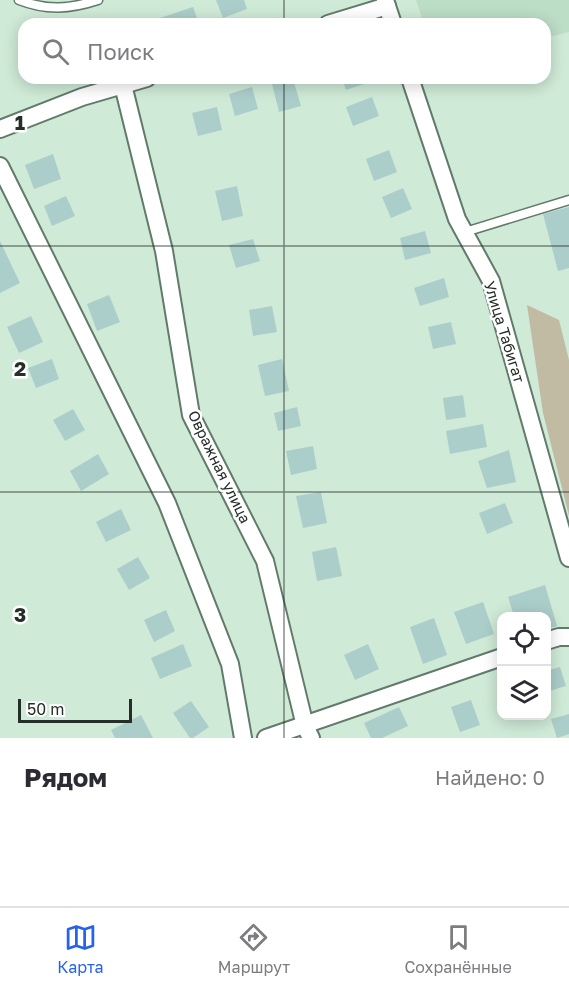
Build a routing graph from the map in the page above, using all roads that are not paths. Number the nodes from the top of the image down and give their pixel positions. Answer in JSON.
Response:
{"nodes":[{"id":1,"x":20,"y":0,"type":"edge"},
{"id":2,"x":98,"y":0,"type":"edge"},
{"id":3,"x":386,"y":3,"type":"edge"},
{"id":4,"x":345,"y":18,"type":"edge"},
{"id":5,"x":391,"y":18,"type":"edge"},
{"id":6,"x":126,"y":84,"type":"edge"},
{"id":7,"x":413,"y":84,"type":"edge"},
{"id":8,"x":123,"y":85,"type":"junction"},
{"id":9,"x":0,"y":129,"type":"edge"},
{"id":10,"x":0,"y":166,"type":"edge"},
{"id":11,"x":569,"y":200,"type":"edge"},
{"id":12,"x":465,"y":232,"type":"junction"},
{"id":13,"x":569,"y":558,"type":"edge"},
{"id":14,"x":569,"y":637,"type":"edge"},
{"id":15,"x":551,"y":639,"type":"edge"},
{"id":16,"x":497,"y":659,"type":"edge"},
{"id":17,"x":308,"y":732,"type":"edge"},
{"id":18,"x":243,"y":738,"type":"edge"},
{"id":19,"x":266,"y":738,"type":"edge"}],
"edges":[{"from":1,"to":2,"type":"lane"},
{"from":3,"to":4,"type":"street"},
{"from":3,"to":5,"type":"street"},
{"from":6,"to":8,"type":"street"},
{"from":7,"to":12,"type":"street","name":"Улица Табигат"},
{"from":8,"to":9,"type":"street"},
{"from":8,"to":17,"type":"street","name":"Овражная улица"},
{"from":10,"to":18,"type":"street"},
{"from":11,"to":12,"type":"lane"},
{"from":12,"to":13,"type":"street","name":"Улица Табигат"},
{"from":14,"to":15,"type":"street"},
{"from":16,"to":17,"type":"street"},
{"from":17,"to":19,"type":"street"}]}
